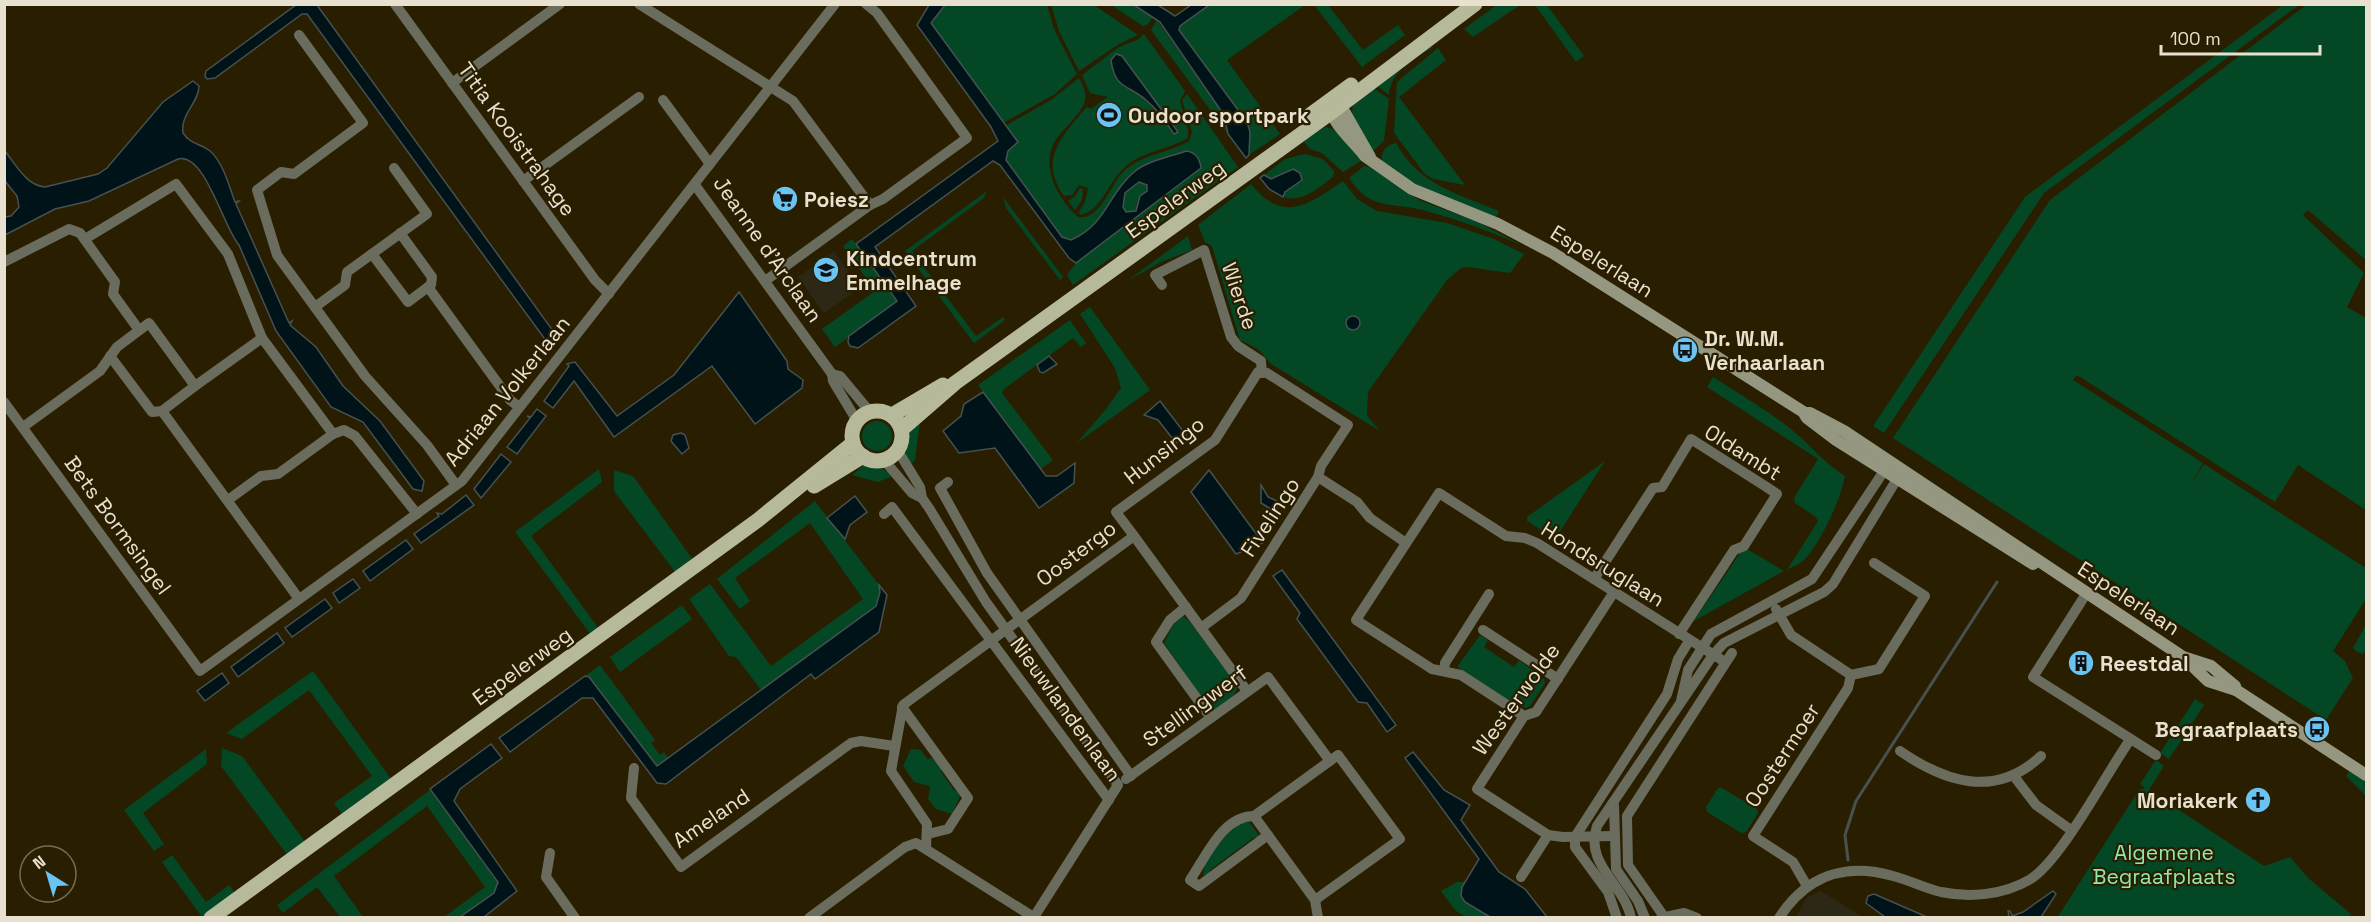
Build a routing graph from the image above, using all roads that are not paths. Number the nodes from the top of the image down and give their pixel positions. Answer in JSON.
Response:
{"nodes":[{"id":1,"x":395,"y":4,"type":"edge"},
{"id":2,"x":560,"y":4,"type":"edge"},
{"id":3,"x":639,"y":4,"type":"edge"},
{"id":4,"x":835,"y":4,"type":"edge"},
{"id":5,"x":866,"y":4,"type":"edge"},
{"id":6,"x":1460,"y":4,"type":"edge"},
{"id":7,"x":1475,"y":4,"type":"edge"},
{"id":8,"x":299,"y":35,"type":"dead end"},
{"id":9,"x":452,"y":83,"type":"junction"},
{"id":10,"x":770,"y":87,"type":"junction"},
{"id":11,"x":639,"y":97,"type":"dead end"},
{"id":12,"x":663,"y":100,"type":"dead end"},
{"id":13,"x":1333,"y":107,"type":"junction"},
{"id":14,"x":710,"y":164,"type":"junction"},
{"id":15,"x":394,"y":168,"type":"dead end"},
{"id":16,"x":1242,"y":172,"type":"junction"},
{"id":17,"x":523,"y":181,"type":"junction"},
{"id":18,"x":695,"y":185,"type":"junction"},
{"id":19,"x":870,"y":206,"type":"junction"},
{"id":20,"x":400,"y":233,"type":"junction"},
{"id":21,"x":85,"y":239,"type":"junction"},
{"id":22,"x":372,"y":254,"type":"junction"},
{"id":23,"x":4,"y":262,"type":"edge"},
{"id":24,"x":765,"y":281,"type":"junction"},
{"id":25,"x":1162,"y":285,"type":"dead end"},
{"id":26,"x":428,"y":287,"type":"junction"},
{"id":27,"x":609,"y":294,"type":"junction"},
{"id":28,"x":315,"y":307,"type":"junction"},
{"id":29,"x":139,"y":330,"type":"junction"},
{"id":30,"x":262,"y":338,"type":"junction"},
{"id":31,"x":110,"y":356,"type":"junction"},
{"id":32,"x":1262,"y":373,"type":"junction"},
{"id":33,"x":832,"y":374,"type":"junction"},
{"id":34,"x":195,"y":386,"type":"junction"},
{"id":35,"x":4,"y":402,"type":"edge"},
{"id":36,"x":519,"y":408,"type":"junction"},
{"id":37,"x":162,"y":411,"type":"junction"},
{"id":38,"x":870,"y":412,"type":"junction"},
{"id":39,"x":1805,"y":413,"type":"junction"},
{"id":40,"x":892,"y":416,"type":"junction"},
{"id":41,"x":857,"y":422,"type":"junction"},
{"id":42,"x":23,"y":427,"type":"junction"},
{"id":43,"x":902,"y":429,"type":"junction"},
{"id":44,"x":333,"y":434,"type":"junction"},
{"id":45,"x":853,"y":443,"type":"junction"},
{"id":46,"x":898,"y":451,"type":"junction"},
{"id":47,"x":863,"y":456,"type":"junction"},
{"id":48,"x":884,"y":460,"type":"junction"},
{"id":49,"x":1896,"y":465,"type":"junction"},
{"id":50,"x":1884,"y":471,"type":"junction"},
{"id":51,"x":1318,"y":477,"type":"junction"},
{"id":52,"x":1897,"y":480,"type":"junction"},
{"id":53,"x":948,"y":482,"type":"dead end"},
{"id":54,"x":456,"y":485,"type":"junction"},
{"id":55,"x":922,"y":498,"type":"junction"},
{"id":56,"x":228,"y":500,"type":"junction"},
{"id":57,"x":1116,"y":512,"type":"joint"},
{"id":58,"x":417,"y":514,"type":"junction"},
{"id":59,"x":884,"y":514,"type":"dead end"},
{"id":60,"x":1134,"y":536,"type":"junction"},
{"id":61,"x":1407,"y":543,"type":"junction"},
{"id":62,"x":1874,"y":563,"type":"dead end"},
{"id":63,"x":2053,"y":572,"type":"junction"},
{"id":64,"x":1594,"y":579,"type":"junction"},
{"id":65,"x":1614,"y":592,"type":"junction"},
{"id":66,"x":1489,"y":594,"type":"dead end"},
{"id":67,"x":2086,"y":594,"type":"junction"},
{"id":68,"x":298,"y":599,"type":"junction"},
{"id":69,"x":1772,"y":602,"type":"junction"},
{"id":70,"x":1186,"y":607,"type":"junction"},
{"id":71,"x":1779,"y":615,"type":"junction"},
{"id":72,"x":1020,"y":620,"type":"junction"},
{"id":73,"x":1201,"y":628,"type":"junction"},
{"id":74,"x":1006,"y":630,"type":"junction"},
{"id":75,"x":1483,"y":630,"type":"dead end"},
{"id":76,"x":1679,"y":634,"type":"junction"},
{"id":77,"x":991,"y":641,"type":"junction"},
{"id":78,"x":1689,"y":641,"type":"junction"},
{"id":79,"x":1700,"y":648,"type":"junction"},
{"id":80,"x":1713,"y":655,"type":"junction"},
{"id":81,"x":200,"y":671,"type":"joint"},
{"id":82,"x":1444,"y":671,"type":"junction"},
{"id":83,"x":1851,"y":675,"type":"junction"},
{"id":84,"x":1558,"y":679,"type":"junction"},
{"id":85,"x":1247,"y":692,"type":"junction"},
{"id":86,"x":1681,"y":701,"type":"junction"},
{"id":87,"x":902,"y":707,"type":"junction"},
{"id":88,"x":1524,"y":716,"type":"junction"},
{"id":89,"x":1211,"y":718,"type":"junction"},
{"id":90,"x":2130,"y":740,"type":"junction"},
{"id":91,"x":894,"y":746,"type":"junction"},
{"id":92,"x":1900,"y":751,"type":"dead end"},
{"id":93,"x":2156,"y":755,"type":"dead end"},
{"id":94,"x":2041,"y":756,"type":"dead end"},
{"id":95,"x":1330,"y":761,"type":"junction"},
{"id":96,"x":634,"y":768,"type":"dead end"},
{"id":97,"x":2013,"y":775,"type":"junction"},
{"id":98,"x":2367,"y":775,"type":"edge"},
{"id":99,"x":1131,"y":776,"type":"junction"},
{"id":100,"x":1118,"y":785,"type":"junction"},
{"id":101,"x":1109,"y":800,"type":"junction"},
{"id":102,"x":1614,"y":805,"type":"junction"},
{"id":103,"x":1254,"y":816,"type":"junction"},
{"id":104,"x":2071,"y":830,"type":"junction"},
{"id":105,"x":928,"y":834,"type":"junction"},
{"id":106,"x":1548,"y":835,"type":"junction"},
{"id":107,"x":1268,"y":836,"type":"junction"},
{"id":108,"x":1613,"y":836,"type":"junction"},
{"id":109,"x":1575,"y":837,"type":"junction"},
{"id":110,"x":1595,"y":837,"type":"junction"},
{"id":111,"x":926,"y":848,"type":"junction"},
{"id":112,"x":550,"y":853,"type":"dead end"},
{"id":113,"x":1521,"y":878,"type":"dead end"},
{"id":114,"x":1807,"y":886,"type":"junction"},
{"id":115,"x":1316,"y":900,"type":"junction"},
{"id":116,"x":1034,"y":917,"type":"edge"},
{"id":117,"x":1664,"y":917,"type":"edge"},
{"id":118,"x":211,"y":918,"type":"edge"},
{"id":119,"x":226,"y":918,"type":"edge"},
{"id":120,"x":575,"y":918,"type":"edge"},
{"id":121,"x":809,"y":918,"type":"edge"},
{"id":122,"x":1318,"y":918,"type":"edge"},
{"id":123,"x":1617,"y":918,"type":"edge"},
{"id":124,"x":1631,"y":918,"type":"edge"},
{"id":125,"x":1645,"y":918,"type":"edge"},
{"id":126,"x":1696,"y":918,"type":"edge"},
{"id":127,"x":1779,"y":918,"type":"edge"}],
"edges":[{"from":1,"to":9,"type":"street","name":"Titia Kooistrahage"},
{"from":2,"to":9,"type":"street"},
{"from":3,"to":10,"type":"street"},
{"from":4,"to":10,"type":"street","name":"Jeanne d'Arclaan"},
{"from":5,"to":19,"type":"street"},
{"from":6,"to":13,"type":"main road","name":"Espelerweg"},
{"from":7,"to":13,"type":"main road","name":"Espelerweg"},
{"from":8,"to":28,"type":"street"},
{"from":9,"to":17,"type":"street","name":"Titia Kooistrahage"},
{"from":10,"to":14,"type":"street","name":"Jeanne d'Arclaan"},
{"from":10,"to":19,"type":"street"},
{"from":11,"to":17,"type":"street"},
{"from":12,"to":14,"type":"street"},
{"from":13,"to":16,"type":"main road","name":"Espelerweg"},
{"from":13,"to":39,"type":"main road","name":"Espelerlaan"},
{"from":14,"to":18,"type":"street","name":"Jeanne d'Arclaan"},
{"from":15,"to":20,"type":"street"},
{"from":16,"to":40,"type":"main road","name":"Espelerweg"},
{"from":16,"to":43,"type":"main road","name":"Espelerweg"},
{"from":17,"to":27,"type":"street","name":"Titia Kooistrahage"},
{"from":18,"to":24,"type":"street","name":"Jeanne d'Arclaan"},
{"from":18,"to":27,"type":"street","name":"Adriaan Volkerlaan"},
{"from":19,"to":24,"type":"street"},
{"from":20,"to":22,"type":"street"},
{"from":20,"to":26,"type":"street"},
{"from":21,"to":23,"type":"street"},
{"from":21,"to":29,"type":"street"},
{"from":21,"to":30,"type":"street"},
{"from":22,"to":26,"type":"street"},
{"from":22,"to":28,"type":"street"},
{"from":24,"to":33,"type":"street","name":"Jeanne d'Arclaan"},
{"from":25,"to":32,"type":"street","name":"Wierde"},
{"from":26,"to":36,"type":"street"},
{"from":27,"to":36,"type":"street","name":"Adriaan Volkerlaan"},
{"from":28,"to":54,"type":"street"},
{"from":29,"to":31,"type":"street"},
{"from":29,"to":34,"type":"street"},
{"from":30,"to":34,"type":"street"},
{"from":30,"to":44,"type":"street"},
{"from":31,"to":37,"type":"street"},
{"from":31,"to":42,"type":"street"},
{"from":32,"to":51,"type":"street"},
{"from":32,"to":57,"type":"street","name":"Hunsingo"},
{"from":33,"to":38,"type":"street","name":"Jeanne d'Arclaan"},
{"from":33,"to":41,"type":"street","name":"Jeanne d'Arclaan"},
{"from":34,"to":37,"type":"street"},
{"from":35,"to":42,"type":"street","name":"Bets Bormsingel"},
{"from":36,"to":54,"type":"street","name":"Adriaan Volkerlaan"},
{"from":37,"to":56,"type":"street"},
{"from":38,"to":40,"type":"main road"},
{"from":38,"to":41,"type":"main road"},
{"from":39,"to":49,"type":"main road","name":"Espelerlaan"},
{"from":39,"to":50,"type":"main road","name":"Espelerlaan"},
{"from":40,"to":43,"type":"main road"},
{"from":41,"to":45,"type":"main road"},
{"from":42,"to":81,"type":"street","name":"Bets Bormsingel"},
{"from":43,"to":46,"type":"main road"},
{"from":44,"to":56,"type":"street"},
{"from":44,"to":58,"type":"street"},
{"from":45,"to":47,"type":"main road"},
{"from":45,"to":118,"type":"main road","name":"Espelerweg"},
{"from":46,"to":48,"type":"main road"},
{"from":46,"to":55,"type":"street","name":"Nieuwlandenlaan"},
{"from":47,"to":48,"type":"main road"},
{"from":47,"to":119,"type":"main road","name":"Espelerweg"},
{"from":48,"to":55,"type":"street","name":"Nieuwlandenlaan"},
{"from":49,"to":50,"type":"street"},
{"from":49,"to":52,"type":"street"},
{"from":49,"to":63,"type":"main road","name":"Espelerlaan"},
{"from":50,"to":52,"type":"main road","name":"Espelerlaan"},
{"from":50,"to":69,"type":"street"},
{"from":51,"to":61,"type":"street","name":"Fivelingo"},
{"from":51,"to":73,"type":"street","name":"Fivelingo"},
{"from":52,"to":63,"type":"main road","name":"Espelerlaan"},
{"from":52,"to":71,"type":"street"},
{"from":53,"to":72,"type":"street","name":"Nieuwlandenlaan"},
{"from":54,"to":58,"type":"street","name":"Adriaan Volkerlaan"},
{"from":55,"to":74,"type":"street","name":"Nieuwlandenlaan"},
{"from":56,"to":68,"type":"street"},
{"from":57,"to":60,"type":"street","name":"Oostergo"},
{"from":58,"to":68,"type":"street","name":"Adriaan Volkerlaan"},
{"from":59,"to":77,"type":"street","name":"Nieuwlandenlaan"},
{"from":60,"to":70,"type":"street"},
{"from":60,"to":72,"type":"street","name":"Oostergo"},
{"from":61,"to":64,"type":"street","name":"Hondsruglaan"},
{"from":61,"to":82,"type":"street","name":"Hondsruglaan"},
{"from":62,"to":83,"type":"street"},
{"from":63,"to":67,"type":"main road","name":"Espelerlaan"},
{"from":64,"to":65,"type":"street","name":"Hondsruglaan"},
{"from":64,"to":76,"type":"street","name":"Oldambt"},
{"from":65,"to":76,"type":"street","name":"Hondsruglaan"},
{"from":65,"to":84,"type":"street","name":"Westerwolde"},
{"from":66,"to":82,"type":"street"},
{"from":67,"to":90,"type":"street"},
{"from":67,"to":98,"type":"main road","name":"Espelerlaan"},
{"from":68,"to":81,"type":"street","name":"Adriaan Volkerlaan"},
{"from":69,"to":71,"type":"street"},
{"from":69,"to":79,"type":"street"},
{"from":70,"to":73,"type":"street"},
{"from":70,"to":89,"type":"street"},
{"from":71,"to":80,"type":"street"},
{"from":71,"to":83,"type":"street"},
{"from":72,"to":74,"type":"street","name":"Nieuwlandenlaan"},
{"from":72,"to":99,"type":"street","name":"Nieuwlandenlaan"},
{"from":73,"to":85,"type":"street"},
{"from":74,"to":77,"type":"street","name":"Nieuwlandenlaan"},
{"from":74,"to":100,"type":"street","name":"Nieuwlandenlaan"},
{"from":75,"to":84,"type":"street"},
{"from":76,"to":78,"type":"street","name":"Hondsruglaan"},
{"from":77,"to":87,"type":"street"},
{"from":77,"to":101,"type":"street","name":"Nieuwlandenlaan"},
{"from":78,"to":79,"type":"street","name":"Hondsruglaan"},
{"from":78,"to":109,"type":"street"},
{"from":79,"to":80,"type":"street","name":"Hondsruglaan"},
{"from":79,"to":86,"type":"street"},
{"from":80,"to":86,"type":"street"},
{"from":80,"to":117,"type":"street","name":"Hondsruglaan"},
{"from":82,"to":88,"type":"street"},
{"from":83,"to":114,"type":"street","name":"Oostermoer"},
{"from":84,"to":88,"type":"street","name":"Westerwolde"},
{"from":85,"to":89,"type":"street","name":"Stellingwerf"},
{"from":85,"to":95,"type":"street","name":"Stellingwerf"},
{"from":86,"to":102,"type":"street"},
{"from":87,"to":91,"type":"street"},
{"from":87,"to":105,"type":"street"},
{"from":88,"to":106,"type":"street","name":"Westerwolde"},
{"from":89,"to":99,"type":"street","name":"Stellingwerf"},
{"from":90,"to":93,"type":"street"},
{"from":90,"to":104,"type":"street"},
{"from":91,"to":96,"type":"street","name":"Ameland"},
{"from":91,"to":105,"type":"street"},
{"from":92,"to":97,"type":"street"},
{"from":94,"to":97,"type":"street"},
{"from":95,"to":103,"type":"street"},
{"from":95,"to":115,"type":"street","name":"Stellingwerf"},
{"from":97,"to":104,"type":"street"},
{"from":99,"to":100,"type":"street","name":"Stellingwerf"},
{"from":100,"to":101,"type":"street","name":"Nieuwlandenlaan"},
{"from":101,"to":116,"type":"street","name":"Nieuwlandenlaan"},
{"from":102,"to":108,"type":"street"},
{"from":102,"to":110,"type":"street"},
{"from":103,"to":107,"type":"street"},
{"from":103,"to":107,"type":"street"},
{"from":104,"to":114,"type":"street"},
{"from":105,"to":111,"type":"street"},
{"from":106,"to":109,"type":"street","name":"Westerwolde"},
{"from":106,"to":113,"type":"street"},
{"from":107,"to":115,"type":"street"},
{"from":108,"to":110,"type":"street","name":"Westerwolde"},
{"from":108,"to":125,"type":"street"},
{"from":109,"to":110,"type":"street","name":"Westerwolde"},
{"from":109,"to":123,"type":"street"},
{"from":110,"to":124,"type":"street"},
{"from":111,"to":116,"type":"street"},
{"from":111,"to":121,"type":"street"},
{"from":112,"to":120,"type":"street"},
{"from":114,"to":127,"type":"street"},
{"from":115,"to":122,"type":"street"},
{"from":117,"to":126,"type":"street"}]}
